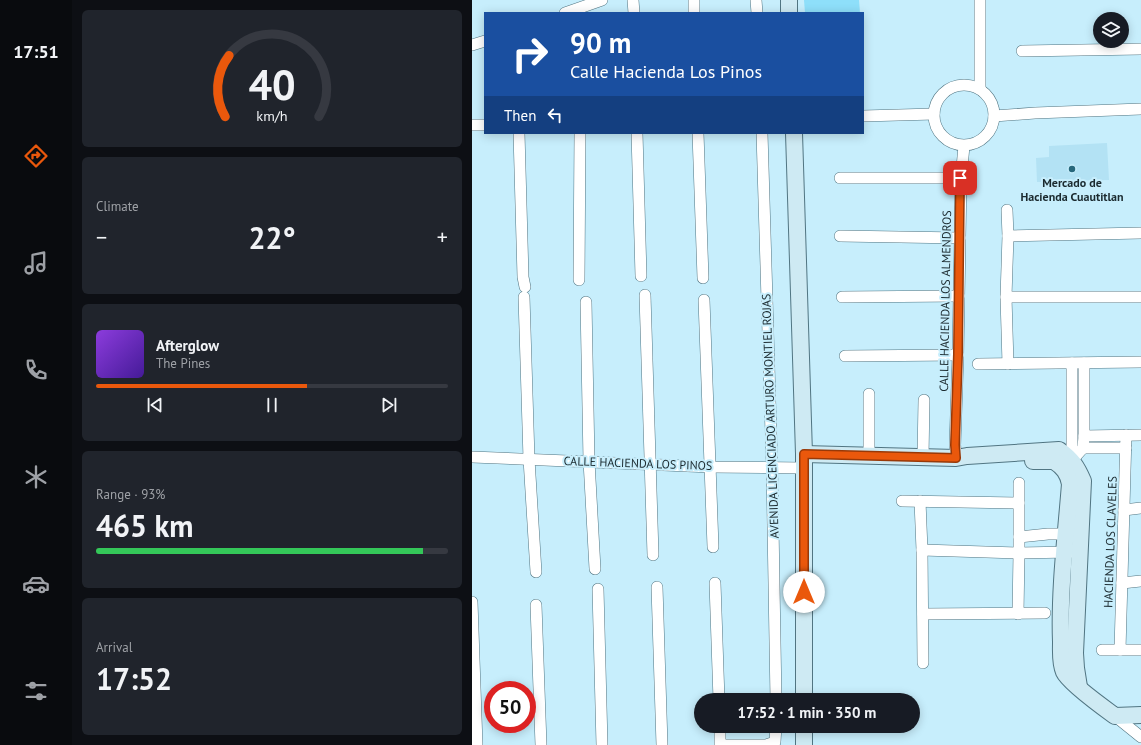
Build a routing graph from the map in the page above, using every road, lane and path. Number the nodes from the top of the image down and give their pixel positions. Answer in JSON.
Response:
{"nodes":[{"id":1,"x":602,"y":0,"type":"edge"},
{"id":2,"x":633,"y":0,"type":"edge"},
{"id":3,"x":694,"y":0,"type":"edge"},
{"id":4,"x":756,"y":0,"type":"edge"},
{"id":5,"x":789,"y":0,"type":"edge"},
{"id":6,"x":980,"y":0,"type":"edge"},
{"id":7,"x":569,"y":12,"type":"edge"},
{"id":8,"x":634,"y":12,"type":"edge"},
{"id":9,"x":694,"y":12,"type":"edge"},
{"id":10,"x":757,"y":12,"type":"edge"},
{"id":11,"x":789,"y":12,"type":"edge"},
{"id":12,"x":484,"y":40,"type":"edge"},
{"id":13,"x":472,"y":45,"type":"edge"},
{"id":14,"x":1141,"y":49,"type":"edge"},
{"id":15,"x":1022,"y":51,"type":"dead end"},
{"id":16,"x":980,"y":89,"type":"junction"},
{"id":17,"x":1141,"y":109,"type":"edge"},
{"id":18,"x":934,"y":114,"type":"junction"},
{"id":19,"x":864,"y":116,"type":"edge"},
{"id":20,"x":994,"y":116,"type":"junction"},
{"id":21,"x":472,"y":125,"type":"edge"},
{"id":22,"x":484,"y":125,"type":"edge"},
{"id":23,"x":519,"y":134,"type":"edge"},
{"id":24,"x":580,"y":134,"type":"edge"},
{"id":25,"x":637,"y":134,"type":"edge"},
{"id":26,"x":698,"y":134,"type":"edge"},
{"id":27,"x":762,"y":134,"type":"edge"},
{"id":28,"x":794,"y":134,"type":"edge"},
{"id":29,"x":964,"y":146,"type":"junction"},
{"id":30,"x":840,"y":178,"type":"dead end"},
{"id":31,"x":960,"y":178,"type":"junction"},
{"id":32,"x":1008,"y":210,"type":"dead end"},
{"id":33,"x":1141,"y":232,"type":"edge"},
{"id":34,"x":840,"y":236,"type":"dead end"},
{"id":35,"x":1008,"y":236,"type":"junction"},
{"id":36,"x":960,"y":238,"type":"junction"},
{"id":37,"x":641,"y":276,"type":"dead end"},
{"id":38,"x":703,"y":278,"type":"dead end"},
{"id":39,"x":578,"y":280,"type":"dead end"},
{"id":40,"x":645,"y":295,"type":"dead end"},
{"id":41,"x":959,"y":296,"type":"junction"},
{"id":42,"x":842,"y":297,"type":"dead end"},
{"id":43,"x":1006,"y":297,"type":"junction"},
{"id":44,"x":1141,"y":297,"type":"edge"},
{"id":45,"x":704,"y":300,"type":"dead end"},
{"id":46,"x":586,"y":302,"type":"dead end"},
{"id":47,"x":958,"y":354,"type":"junction"},
{"id":48,"x":845,"y":356,"type":"dead end"},
{"id":49,"x":1072,"y":362,"type":"junction"},
{"id":50,"x":1141,"y":362,"type":"edge"},
{"id":51,"x":1084,"y":363,"type":"junction"},
{"id":52,"x":978,"y":364,"type":"dead end"},
{"id":53,"x":1008,"y":364,"type":"junction"},
{"id":54,"x":869,"y":394,"type":"dead end"},
{"id":55,"x":924,"y":400,"type":"dead end"},
{"id":56,"x":1141,"y":434,"type":"edge"},
{"id":57,"x":1126,"y":435,"type":"junction"},
{"id":58,"x":1084,"y":436,"type":"junction"},
{"id":59,"x":1082,"y":448,"type":"junction"},
{"id":60,"x":1126,"y":448,"type":"junction"},
{"id":61,"x":869,"y":456,"type":"junction"},
{"id":62,"x":472,"y":457,"type":"edge"},
{"id":63,"x":923,"y":457,"type":"junction"},
{"id":64,"x":956,"y":458,"type":"junction"},
{"id":65,"x":529,"y":459,"type":"junction"},
{"id":66,"x":589,"y":461,"type":"junction"},
{"id":67,"x":803,"y":461,"type":"junction"},
{"id":68,"x":650,"y":464,"type":"junction"},
{"id":69,"x":1068,"y":465,"type":"junction"},
{"id":70,"x":711,"y":467,"type":"junction"},
{"id":71,"x":772,"y":467,"type":"junction"},
{"id":72,"x":1019,"y":483,"type":"dead end"},
{"id":73,"x":902,"y":501,"type":"dead end"},
{"id":74,"x":920,"y":501,"type":"junction"},
{"id":75,"x":1019,"y":503,"type":"junction"},
{"id":76,"x":1141,"y":508,"type":"edge"},
{"id":77,"x":1124,"y":510,"type":"junction"},
{"id":78,"x":1073,"y":534,"type":"junction"},
{"id":79,"x":1019,"y":536,"type":"junction"},
{"id":80,"x":713,"y":547,"type":"dead end"},
{"id":81,"x":922,"y":550,"type":"junction"},
{"id":82,"x":1072,"y":552,"type":"junction"},
{"id":83,"x":1019,"y":553,"type":"junction"},
{"id":84,"x":653,"y":555,"type":"dead end"},
{"id":85,"x":595,"y":569,"type":"dead end"},
{"id":86,"x":536,"y":572,"type":"dead end"},
{"id":87,"x":1141,"y":581,"type":"edge"},
{"id":88,"x":1122,"y":583,"type":"junction"},
{"id":89,"x":715,"y":584,"type":"dead end"},
{"id":90,"x":657,"y":587,"type":"dead end"},
{"id":91,"x":598,"y":589,"type":"dead end"},
{"id":92,"x":472,"y":602,"type":"edge"},
{"id":93,"x":536,"y":605,"type":"dead end"},
{"id":94,"x":923,"y":614,"type":"junction"},
{"id":95,"x":1018,"y":614,"type":"junction"},
{"id":96,"x":1045,"y":614,"type":"dead end"},
{"id":97,"x":1102,"y":650,"type":"dead end"},
{"id":98,"x":1120,"y":650,"type":"junction"},
{"id":99,"x":1141,"y":650,"type":"edge"},
{"id":100,"x":923,"y":663,"type":"dead end"},
{"id":101,"x":719,"y":693,"type":"edge"},
{"id":102,"x":776,"y":693,"type":"edge"},
{"id":103,"x":804,"y":693,"type":"edge"},
{"id":104,"x":1115,"y":716,"type":"junction"},
{"id":105,"x":1141,"y":716,"type":"edge"},
{"id":106,"x":720,"y":733,"type":"edge"},
{"id":107,"x":776,"y":733,"type":"edge"},
{"id":108,"x":804,"y":733,"type":"edge"},
{"id":109,"x":1141,"y":737,"type":"edge"},
{"id":110,"x":477,"y":745,"type":"edge"},
{"id":111,"x":541,"y":745,"type":"edge"},
{"id":112,"x":602,"y":745,"type":"edge"},
{"id":113,"x":662,"y":745,"type":"edge"},
{"id":114,"x":720,"y":745,"type":"edge"},
{"id":115,"x":725,"y":745,"type":"edge"},
{"id":116,"x":804,"y":745,"type":"edge"}],
"edges":[{"from":1,"to":7,"type":"street"},
{"from":2,"to":8,"type":"street"},
{"from":3,"to":9,"type":"street"},
{"from":4,"to":10,"type":"street"},
{"from":5,"to":11,"type":"main road"},
{"from":6,"to":16,"type":"street"},
{"from":12,"to":13,"type":"street"},
{"from":14,"to":15,"type":"street"},
{"from":16,"to":18,"type":"street"},
{"from":16,"to":20,"type":"street"},
{"from":17,"to":20,"type":"street"},
{"from":18,"to":19,"type":"street"},
{"from":18,"to":29,"type":"street"},
{"from":20,"to":29,"type":"street"},
{"from":21,"to":22,"type":"street"},
{"from":23,"to":65,"type":"street"},
{"from":24,"to":39,"type":"street"},
{"from":25,"to":37,"type":"street"},
{"from":26,"to":38,"type":"street"},
{"from":27,"to":71,"type":"street","name":"AVENIDA LICENCIADO ARTURO MONTIEL ROJAS"},
{"from":28,"to":67,"type":"main road"},
{"from":29,"to":31,"type":"street","name":"CALLE HACIENDA LOS ALMENDROS"},
{"from":30,"to":31,"type":"street"},
{"from":31,"to":36,"type":"street","name":"CALLE HACIENDA LOS ALMENDROS"},
{"from":32,"to":35,"type":"street"},
{"from":33,"to":35,"type":"street"},
{"from":34,"to":36,"type":"street"},
{"from":35,"to":43,"type":"street"},
{"from":36,"to":41,"type":"street","name":"CALLE HACIENDA LOS ALMENDROS"},
{"from":40,"to":68,"type":"street"},
{"from":41,"to":42,"type":"street"},
{"from":41,"to":47,"type":"street","name":"CALLE HACIENDA LOS ALMENDROS"},
{"from":43,"to":44,"type":"street"},
{"from":43,"to":53,"type":"street"},
{"from":45,"to":70,"type":"street"},
{"from":46,"to":66,"type":"street"},
{"from":47,"to":48,"type":"street"},
{"from":47,"to":64,"type":"street","name":"CALLE HACIENDA LOS ALMENDROS"},
{"from":49,"to":51,"type":"street"},
{"from":49,"to":53,"type":"street"},
{"from":49,"to":69,"type":"street"},
{"from":50,"to":51,"type":"street"},
{"from":51,"to":58,"type":"street"},
{"from":52,"to":53,"type":"street"},
{"from":54,"to":61,"type":"street"},
{"from":55,"to":63,"type":"street"},
{"from":56,"to":57,"type":"street"},
{"from":57,"to":58,"type":"street"},
{"from":57,"to":60,"type":"street","name":"HACIENDA LOS CLAVELES"},
{"from":58,"to":59,"type":"street"},
{"from":59,"to":60,"type":"street"},
{"from":59,"to":69,"type":"street"},
{"from":60,"to":77,"type":"street","name":"HACIENDA LOS CLAVELES"},
{"from":61,"to":63,"type":"main road","name":"CALLE HACIENDA LOS PINOS"},
{"from":61,"to":67,"type":"main road","name":"CALLE HACIENDA LOS PINOS"},
{"from":62,"to":65,"type":"street","name":"CALLE HACIENDA LOS PINOS"},
{"from":63,"to":64,"type":"main road","name":"CALLE HACIENDA LOS PINOS"},
{"from":64,"to":69,"type":"main road","name":"CALLE HACIENDA LOS PINOS"},
{"from":65,"to":66,"type":"street","name":"CALLE HACIENDA LOS PINOS"},
{"from":65,"to":86,"type":"street"},
{"from":66,"to":68,"type":"street","name":"CALLE HACIENDA LOS PINOS"},
{"from":66,"to":85,"type":"street"},
{"from":67,"to":71,"type":"street","name":"CALLE HACIENDA LOS PINOS"},
{"from":67,"to":103,"type":"main road"},
{"from":68,"to":70,"type":"street","name":"CALLE HACIENDA LOS PINOS"},
{"from":68,"to":84,"type":"street"},
{"from":69,"to":78,"type":"main road"},
{"from":70,"to":71,"type":"street","name":"CALLE HACIENDA LOS PINOS"},
{"from":70,"to":80,"type":"street"},
{"from":71,"to":102,"type":"street","name":"AVENIDA LICENCIADO ARTURO MONTIEL ROJAS"},
{"from":72,"to":75,"type":"street"},
{"from":73,"to":74,"type":"street"},
{"from":74,"to":75,"type":"street"},
{"from":74,"to":81,"type":"street"},
{"from":75,"to":79,"type":"street"},
{"from":76,"to":77,"type":"street"},
{"from":77,"to":88,"type":"street","name":"HACIENDA LOS CLAVELES"},
{"from":78,"to":79,"type":"street"},
{"from":78,"to":82,"type":"main road"},
{"from":79,"to":83,"type":"street"},
{"from":81,"to":83,"type":"street"},
{"from":81,"to":94,"type":"street"},
{"from":82,"to":83,"type":"street"},
{"from":82,"to":104,"type":"main road"},
{"from":83,"to":95,"type":"street"},
{"from":87,"to":88,"type":"street"},
{"from":88,"to":98,"type":"street","name":"HACIENDA LOS CLAVELES"},
{"from":89,"to":101,"type":"street"},
{"from":90,"to":113,"type":"street"},
{"from":91,"to":112,"type":"street"},
{"from":92,"to":110,"type":"street"},
{"from":93,"to":111,"type":"street"},
{"from":94,"to":95,"type":"street"},
{"from":94,"to":100,"type":"street"},
{"from":95,"to":96,"type":"street"},
{"from":97,"to":98,"type":"street"},
{"from":98,"to":99,"type":"street"},
{"from":104,"to":105,"type":"main road"},
{"from":104,"to":109,"type":"street"},
{"from":106,"to":114,"type":"street"},
{"from":107,"to":115,"type":"street"},
{"from":108,"to":116,"type":"main road"}]}
